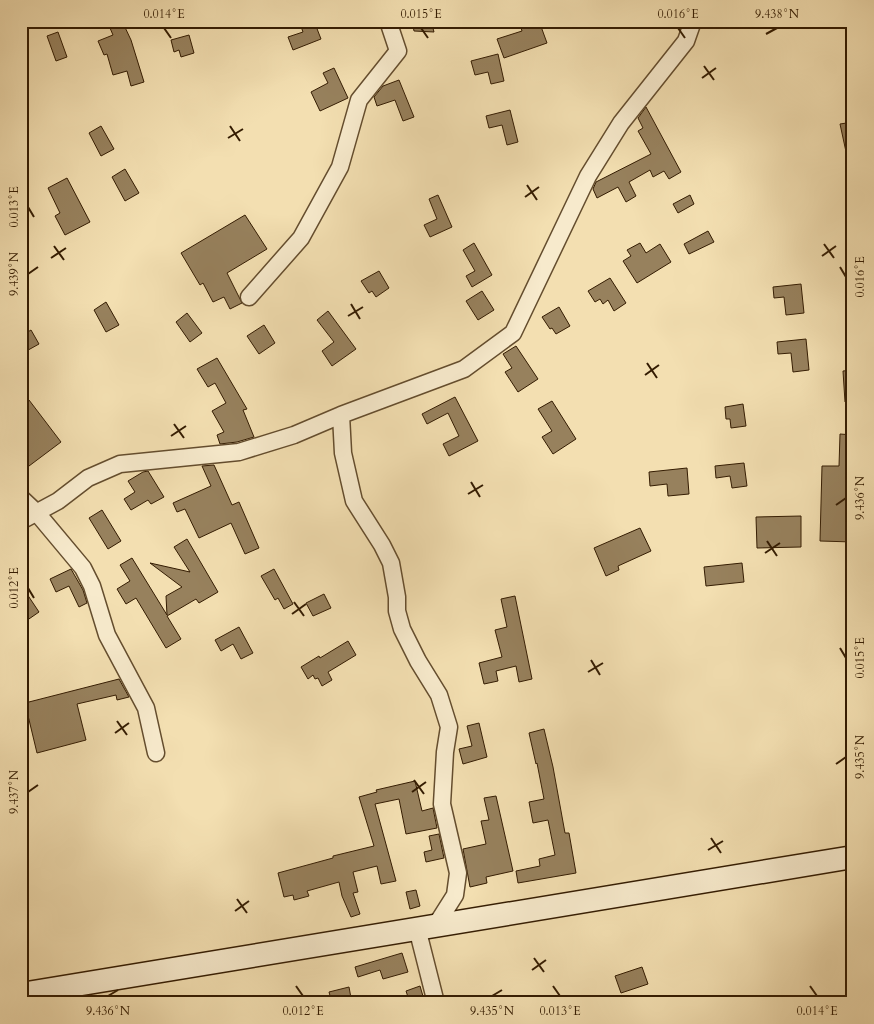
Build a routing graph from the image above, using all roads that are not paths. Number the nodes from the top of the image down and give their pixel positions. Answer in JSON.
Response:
{"nodes":[{"id":1,"x":388,"y":21,"type":"edge"},
{"id":2,"x":693,"y":21,"type":"edge"},
{"id":3,"x":249,"y":297,"type":"dead end"},
{"id":4,"x":341,"y":415,"type":"junction"},
{"id":5,"x":21,"y":498,"type":"edge"},
{"id":6,"x":37,"y":513,"type":"junction"},
{"id":7,"x":21,"y":521,"type":"edge"},
{"id":8,"x":156,"y":754,"type":"dead end"},
{"id":9,"x":853,"y":857,"type":"edge"},
{"id":10,"x":427,"y":926,"type":"junction"},
{"id":11,"x":21,"y":994,"type":"edge"},
{"id":12,"x":436,"y":1003,"type":"edge"}],
"edges":[{"from":1,"to":3,"type":"street"},
{"from":2,"to":4,"type":"street"},
{"from":4,"to":6,"type":"street"},
{"from":4,"to":10,"type":"street"},
{"from":5,"to":6,"type":"street"},
{"from":6,"to":7,"type":"street"},
{"from":6,"to":8,"type":"street"},
{"from":9,"to":10,"type":"main road"},
{"from":10,"to":11,"type":"main road"},
{"from":10,"to":12,"type":"street"}]}
